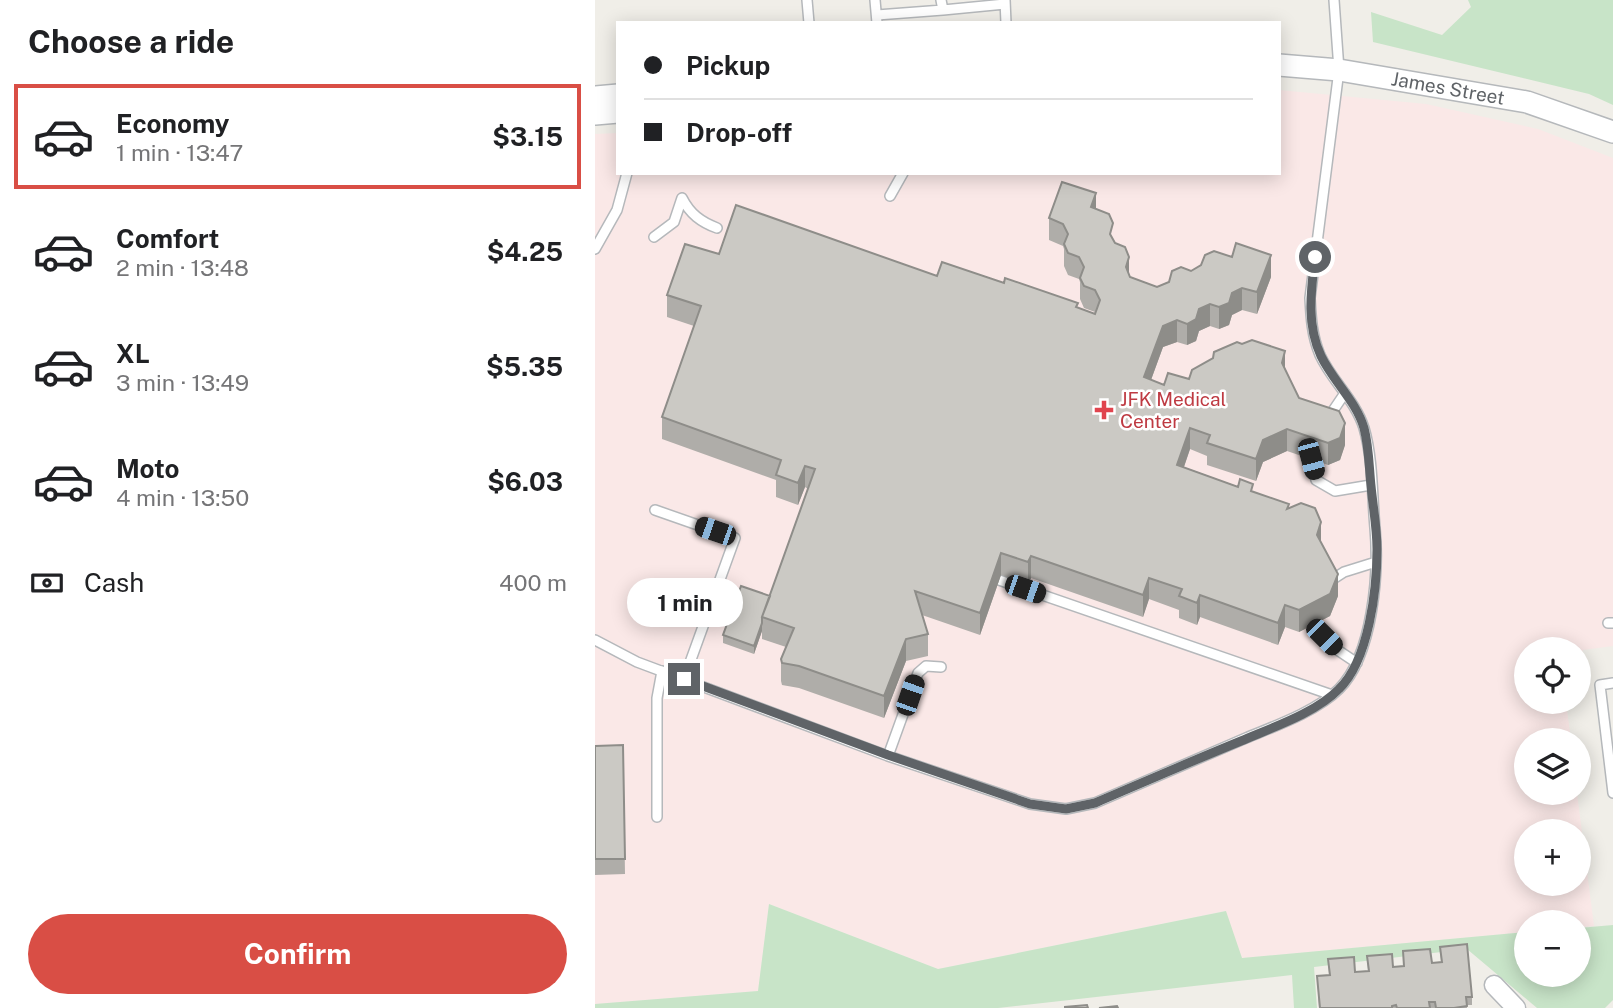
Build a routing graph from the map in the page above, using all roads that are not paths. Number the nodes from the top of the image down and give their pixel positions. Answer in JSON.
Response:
{"nodes":[{"id":1,"x":807,"y":0,"type":"edge"},
{"id":2,"x":876,"y":0,"type":"edge"},
{"id":3,"x":1334,"y":0,"type":"edge"},
{"id":4,"x":1005,"y":2,"type":"edge"},
{"id":5,"x":942,"y":5,"type":"edge"},
{"id":6,"x":877,"y":19,"type":"edge"},
{"id":7,"x":809,"y":21,"type":"edge"},
{"id":8,"x":1006,"y":21,"type":"edge"},
{"id":9,"x":1281,"y":65,"type":"edge"},
{"id":10,"x":1339,"y":70,"type":"junction"},
{"id":11,"x":616,"y":95,"type":"edge"},
{"id":12,"x":595,"y":97,"type":"edge"},
{"id":13,"x":616,"y":112,"type":"edge"},
{"id":14,"x":595,"y":114,"type":"edge"},
{"id":15,"x":1613,"y":132,"type":"edge"},
{"id":16,"x":626,"y":175,"type":"edge"},
{"id":17,"x":902,"y":175,"type":"edge"},
{"id":18,"x":890,"y":197,"type":"dead end"},
{"id":19,"x":717,"y":228,"type":"dead end"},
{"id":20,"x":654,"y":237,"type":"dead end"},
{"id":21,"x":595,"y":249,"type":"edge"},
{"id":22,"x":1345,"y":393,"type":"junction"},
{"id":23,"x":1322,"y":427,"type":"edge"},
{"id":24,"x":1311,"y":459,"type":"edge"},
{"id":25,"x":1371,"y":485,"type":"junction"},
{"id":26,"x":655,"y":510,"type":"dead end"},
{"id":27,"x":1376,"y":562,"type":"junction"},
{"id":28,"x":999,"y":580,"type":"edge"},
{"id":29,"x":1330,"y":581,"type":"edge"},
{"id":30,"x":1313,"y":625,"type":"edge"},
{"id":31,"x":595,"y":640,"type":"edge"},
{"id":32,"x":1357,"y":663,"type":"junction"},
{"id":33,"x":941,"y":667,"type":"dead end"},
{"id":34,"x":662,"y":671,"type":"junction"},
{"id":35,"x":684,"y":679,"type":"junction"},
{"id":36,"x":1613,"y":683,"type":"edge"},
{"id":37,"x":1332,"y":695,"type":"junction"},
{"id":38,"x":888,"y":755,"type":"junction"},
{"id":39,"x":1613,"y":793,"type":"edge"},
{"id":40,"x":657,"y":817,"type":"dead end"},
{"id":41,"x":1494,"y":985,"type":"dead end"},
{"id":42,"x":1516,"y":1008,"type":"edge"}],
"edges":[{"from":1,"to":7,"type":"lane"},
{"from":2,"to":6,"type":"lane"},
{"from":3,"to":10,"type":"lane"},
{"from":4,"to":5,"type":"lane"},
{"from":4,"to":8,"type":"lane"},
{"from":5,"to":6,"type":"lane"},
{"from":9,"to":10,"type":"street","name":"James Street"},
{"from":10,"to":15,"type":"street","name":"James Street"},
{"from":10,"to":22,"type":"lane"},
{"from":11,"to":12,"type":"street"},
{"from":13,"to":14,"type":"street"},
{"from":16,"to":21,"type":"lane"},
{"from":17,"to":18,"type":"lane"},
{"from":19,"to":20,"type":"lane"},
{"from":22,"to":23,"type":"lane"},
{"from":22,"to":25,"type":"lane"},
{"from":24,"to":25,"type":"lane"},
{"from":25,"to":27,"type":"lane"},
{"from":26,"to":35,"type":"lane"},
{"from":27,"to":29,"type":"lane"},
{"from":27,"to":32,"type":"lane"},
{"from":28,"to":37,"type":"lane"},
{"from":30,"to":32,"type":"lane"},
{"from":31,"to":34,"type":"lane"},
{"from":32,"to":37,"type":"lane"},
{"from":33,"to":38,"type":"lane"},
{"from":34,"to":35,"type":"lane"},
{"from":34,"to":40,"type":"lane"},
{"from":35,"to":38,"type":"lane"},
{"from":36,"to":39,"type":"lane"},
{"from":37,"to":38,"type":"lane"},
{"from":41,"to":42,"type":"street"}]}
